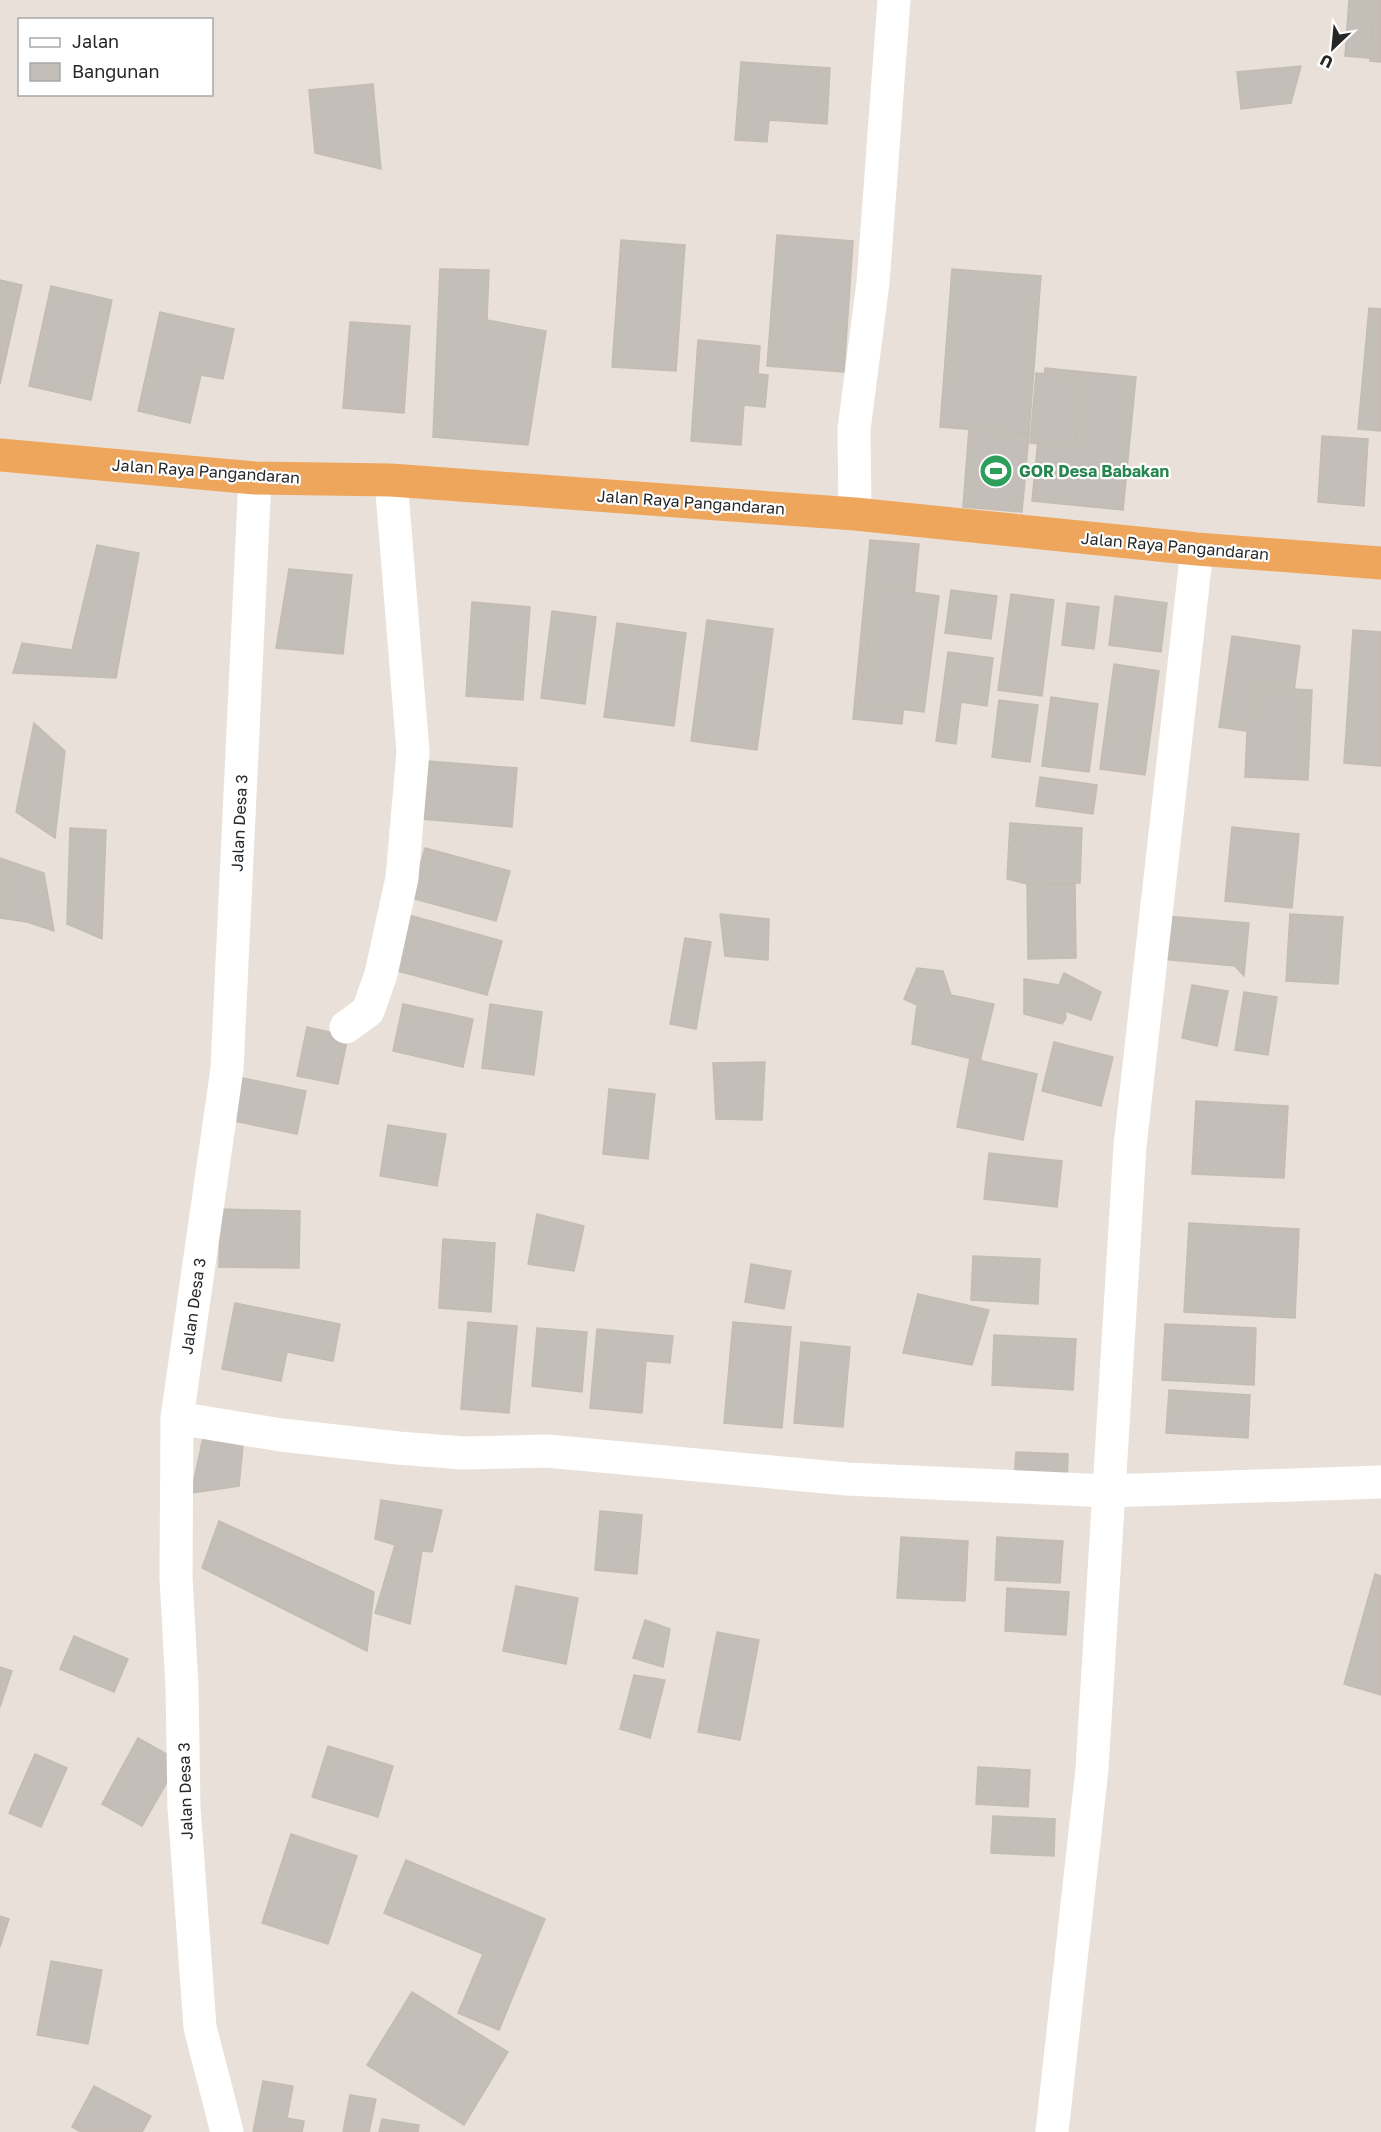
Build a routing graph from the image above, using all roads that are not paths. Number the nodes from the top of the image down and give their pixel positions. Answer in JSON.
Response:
{"nodes":[{"id":1,"x":894,"y":0,"type":"edge"},
{"id":2,"x":0,"y":455,"type":"edge"},
{"id":3,"x":255,"y":478,"type":"junction"},
{"id":4,"x":391,"y":480,"type":"junction"},
{"id":5,"x":855,"y":514,"type":"junction"},
{"id":6,"x":1197,"y":549,"type":"junction"},
{"id":7,"x":1381,"y":563,"type":"edge"},
{"id":8,"x":346,"y":1027,"type":"dead end"},
{"id":9,"x":177,"y":1418,"type":"junction"},
{"id":10,"x":1381,"y":1482,"type":"edge"},
{"id":11,"x":1108,"y":1491,"type":"junction"},
{"id":12,"x":227,"y":2132,"type":"edge"},
{"id":13,"x":1052,"y":2132,"type":"edge"}],
"edges":[{"from":1,"to":5,"type":"street"},
{"from":2,"to":3,"type":"highway","name":"Jalan Raya Pangandaran"},
{"from":3,"to":4,"type":"highway","name":"Jalan Raya Pangandaran"},
{"from":3,"to":9,"type":"street","name":"Jalan Desa 3"},
{"from":4,"to":5,"type":"highway","name":"Jalan Raya Pangandaran"},
{"from":4,"to":8,"type":"street"},
{"from":5,"to":6,"type":"highway","name":"Jalan Raya Pangandaran"},
{"from":6,"to":7,"type":"highway","name":"Jalan Raya Pangandaran"},
{"from":6,"to":11,"type":"street"},
{"from":9,"to":11,"type":"street"},
{"from":9,"to":12,"type":"street","name":"Jalan Desa 3"},
{"from":10,"to":11,"type":"street"},
{"from":11,"to":13,"type":"street"}]}
